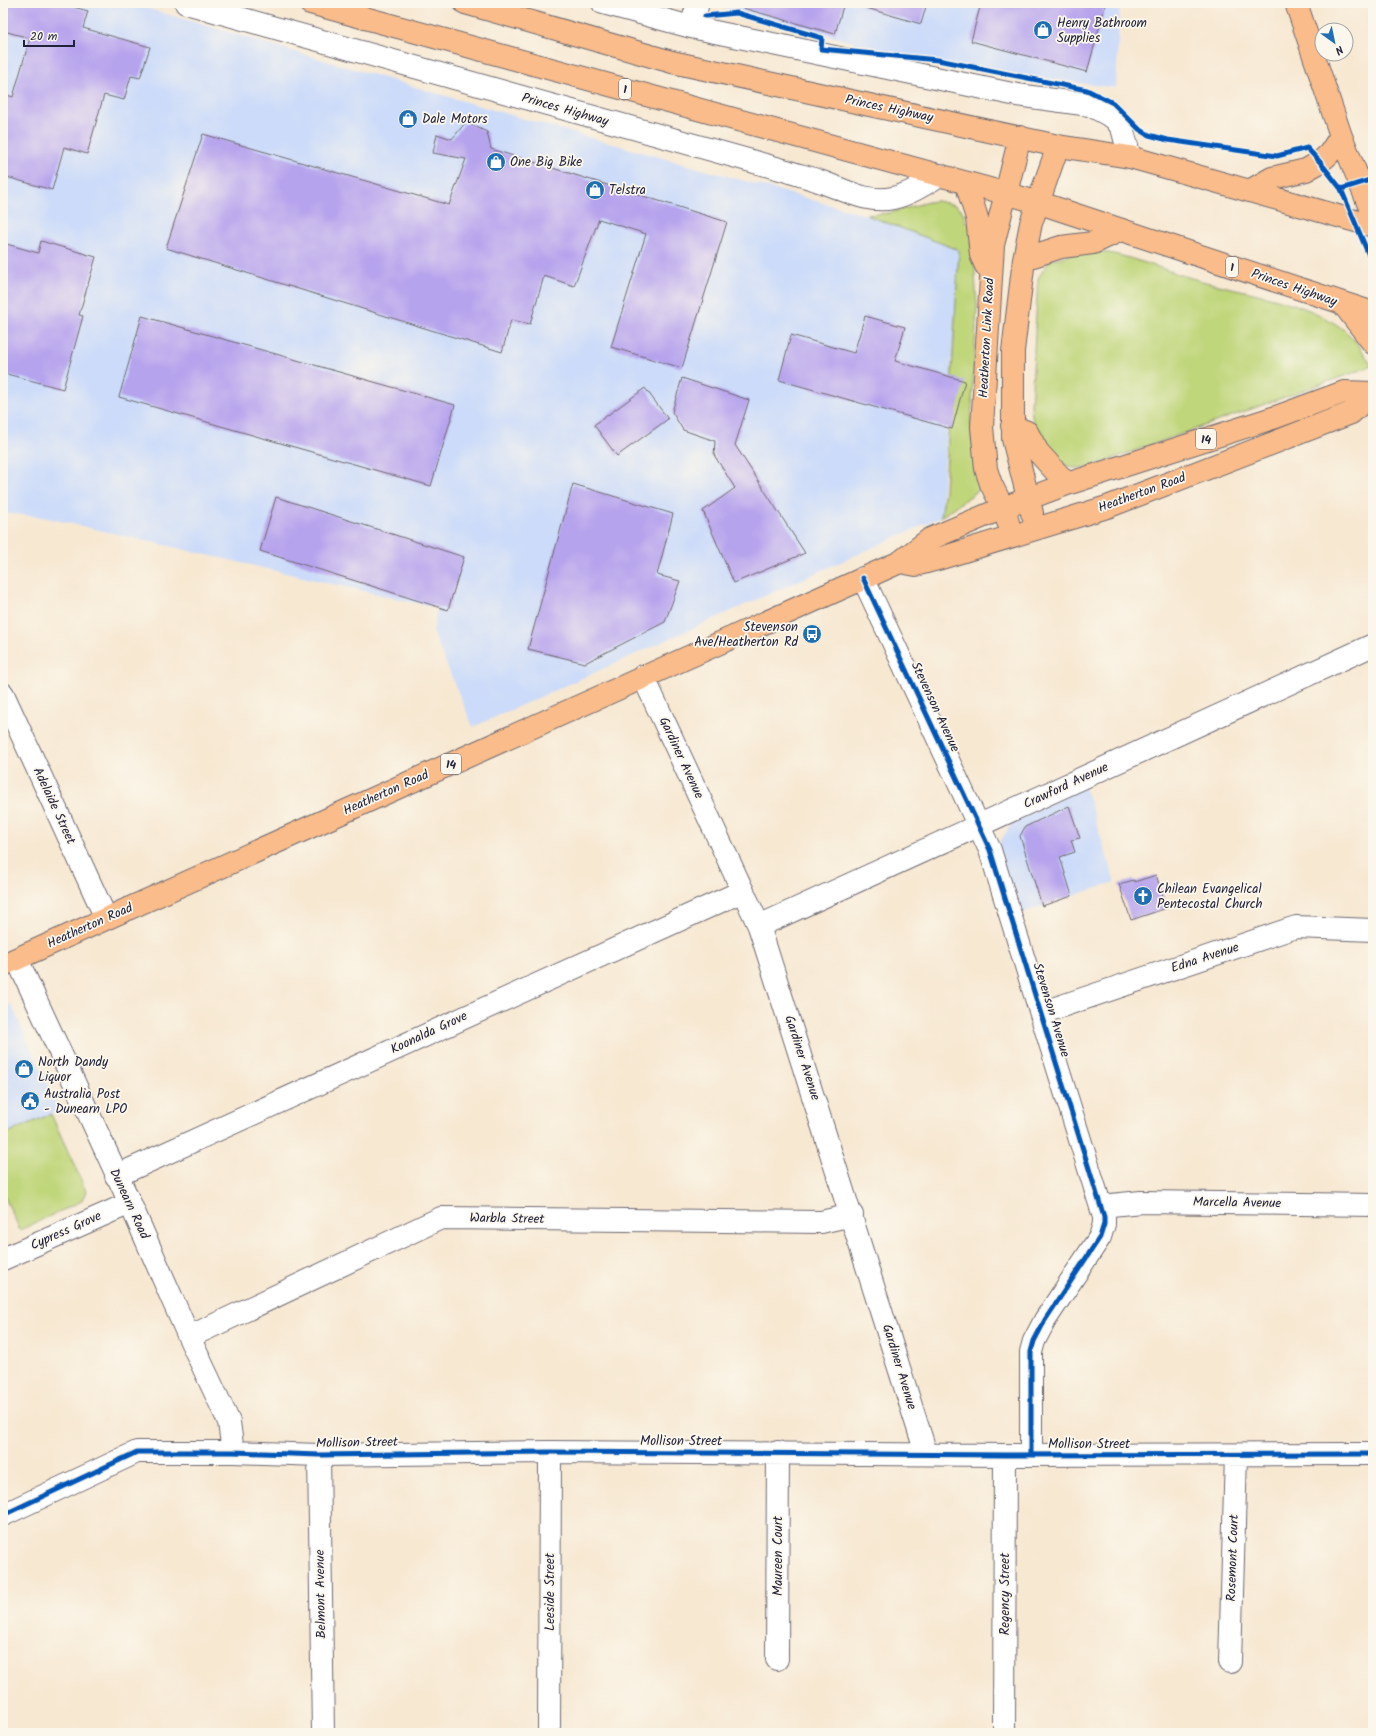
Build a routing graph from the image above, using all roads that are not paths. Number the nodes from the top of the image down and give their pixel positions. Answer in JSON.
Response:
{"nodes":[{"id":1,"x":186,"y":3,"type":"edge"},
{"id":2,"x":310,"y":3,"type":"edge"},
{"id":3,"x":465,"y":3,"type":"edge"},
{"id":4,"x":604,"y":3,"type":"edge"},
{"id":5,"x":698,"y":3,"type":"edge"},
{"id":6,"x":1296,"y":3,"type":"edge"},
{"id":7,"x":690,"y":27,"type":"junction"},
{"id":8,"x":1341,"y":136,"type":"junction"},
{"id":9,"x":1020,"y":137,"type":"junction"},
{"id":10,"x":1058,"y":146,"type":"junction"},
{"id":11,"x":1130,"y":157,"type":"junction"},
{"id":12,"x":940,"y":175,"type":"junction"},
{"id":13,"x":966,"y":183,"type":"junction"},
{"id":14,"x":1251,"y":190,"type":"junction"},
{"id":15,"x":1006,"y":194,"type":"junction"},
{"id":16,"x":1037,"y":202,"type":"junction"},
{"id":17,"x":1373,"y":215,"type":"edge"},
{"id":18,"x":1373,"y":226,"type":"edge"},
{"id":19,"x":1121,"y":230,"type":"junction"},
{"id":20,"x":1024,"y":259,"type":"junction"},
{"id":21,"x":990,"y":276,"type":"junction"},
{"id":22,"x":1344,"y":305,"type":"junction"},
{"id":23,"x":1373,"y":314,"type":"edge"},
{"id":24,"x":1373,"y":343,"type":"edge"},
{"id":25,"x":1373,"y":393,"type":"edge"},
{"id":26,"x":1012,"y":426,"type":"junction"},
{"id":27,"x":1067,"y":484,"type":"junction"},
{"id":28,"x":1028,"y":499,"type":"junction"},
{"id":29,"x":1003,"y":508,"type":"junction"},
{"id":30,"x":1036,"y":530,"type":"junction"},
{"id":31,"x":1012,"y":537,"type":"junction"},
{"id":32,"x":900,"y":562,"type":"junction"},
{"id":33,"x":863,"y":578,"type":"junction"},
{"id":34,"x":1373,"y":645,"type":"edge"},
{"id":35,"x":643,"y":676,"type":"junction"},
{"id":36,"x":3,"y":694,"type":"edge"},
{"id":37,"x":978,"y":826,"type":"junction"},
{"id":38,"x":743,"y":891,"type":"junction"},
{"id":39,"x":106,"y":918,"type":"junction"},
{"id":40,"x":760,"y":926,"type":"junction"},
{"id":41,"x":1373,"y":930,"type":"edge"},
{"id":42,"x":10,"y":962,"type":"edge"},
{"id":43,"x":1041,"y":1013,"type":"junction"},
{"id":44,"x":116,"y":1176,"type":"junction"},
{"id":45,"x":130,"y":1203,"type":"junction"},
{"id":46,"x":1373,"y":1205,"type":"edge"},
{"id":47,"x":1101,"y":1206,"type":"junction"},
{"id":48,"x":852,"y":1215,"type":"junction"},
{"id":49,"x":3,"y":1259,"type":"edge"},
{"id":50,"x":189,"y":1337,"type":"junction"},
{"id":51,"x":233,"y":1452,"type":"junction"},
{"id":52,"x":550,"y":1452,"type":"junction"},
{"id":53,"x":778,"y":1452,"type":"junction"},
{"id":54,"x":926,"y":1453,"type":"junction"},
{"id":55,"x":1373,"y":1454,"type":"edge"},
{"id":56,"x":319,"y":1455,"type":"junction"},
{"id":57,"x":1005,"y":1455,"type":"junction"},
{"id":58,"x":1031,"y":1455,"type":"junction"},
{"id":59,"x":1236,"y":1455,"type":"junction"},
{"id":60,"x":3,"y":1515,"type":"edge"},
{"id":61,"x":777,"y":1659,"type":"dead end"},
{"id":62,"x":1230,"y":1662,"type":"dead end"},
{"id":63,"x":323,"y":1733,"type":"edge"},
{"id":64,"x":549,"y":1733,"type":"edge"},
{"id":65,"x":1004,"y":1733,"type":"edge"}],
"edges":[{"from":1,"to":12,"type":"street","name":"Princes Highway"},
{"from":2,"to":12,"type":"main road","name":"Princes Highway","number":"1"},
{"from":3,"to":9,"type":"main road","name":"Princes Highway"},
{"from":4,"to":7,"type":"street"},
{"from":5,"to":7,"type":"street"},
{"from":6,"to":8,"type":"main road"},
{"from":7,"to":11,"type":"street"},
{"from":8,"to":14,"type":"main road"},
{"from":8,"to":17,"type":"main road"},
{"from":9,"to":10,"type":"main road","name":"Princes Highway"},
{"from":9,"to":15,"type":"main road","name":"Heatherton Link Road"},
{"from":10,"to":11,"type":"main road","name":"Princes Highway"},
{"from":10,"to":16,"type":"main road","name":"Heatherton Link Road"},
{"from":11,"to":14,"type":"main road","name":"Princes Highway"},
{"from":12,"to":13,"type":"main road","name":"Princes Highway","number":"1"},
{"from":13,"to":15,"type":"main road","name":"Princes Highway","number":"1"},
{"from":13,"to":21,"type":"main road"},
{"from":14,"to":18,"type":"main road","name":"Princes Highway"},
{"from":15,"to":16,"type":"main road","name":"Princes Highway","number":"1"},
{"from":15,"to":21,"type":"main road","name":"Heatherton Link Road"},
{"from":16,"to":19,"type":"main road","name":"Princes Highway","number":"1"},
{"from":16,"to":20,"type":"main road","name":"Heatherton Link Road"},
{"from":19,"to":20,"type":"main road"},
{"from":19,"to":22,"type":"main road","name":"Princes Highway","number":"1"},
{"from":20,"to":26,"type":"main road","name":"Heatherton Link Road"},
{"from":21,"to":29,"type":"main road","name":"Heatherton Link Road"},
{"from":22,"to":23,"type":"main road","name":"Princes Highway","number":"1"},
{"from":22,"to":24,"type":"main road"},
{"from":25,"to":27,"type":"main road","name":"Heatherton Road","number":"14"},
{"from":25,"to":30,"type":"main road","name":"Heatherton Road","number":"14"},
{"from":26,"to":27,"type":"main road"},
{"from":26,"to":28,"type":"main road","name":"Heatherton Link Road"},
{"from":27,"to":28,"type":"main road","name":"Heatherton Road","number":"14"},
{"from":28,"to":29,"type":"main road","name":"Heatherton Road","number":"14"},
{"from":28,"to":30,"type":"main road","name":"Heatherton Link Road"},
{"from":29,"to":31,"type":"main road","name":"Heatherton Link Road"},
{"from":29,"to":32,"type":"main road","name":"Heatherton Road","number":"14"},
{"from":30,"to":31,"type":"main road","name":"Heatherton Road","number":"14"},
{"from":31,"to":32,"type":"main road","name":"Heatherton Road","number":"14"},
{"from":32,"to":33,"type":"main road","name":"Heatherton Road","number":"14"},
{"from":33,"to":35,"type":"main road","name":"Heatherton Road","number":"14"},
{"from":33,"to":37,"type":"street","name":"Stevenson Avenue"},
{"from":34,"to":37,"type":"street","name":"Crawford Avenue"},
{"from":35,"to":38,"type":"street","name":"Gardiner Avenue"},
{"from":35,"to":39,"type":"main road","name":"Heatherton Road","number":"14"},
{"from":36,"to":39,"type":"street","name":"Adelaide Street"},
{"from":37,"to":40,"type":"street","name":"Crawford Avenue"},
{"from":37,"to":43,"type":"street","name":"Stevenson Avenue"},
{"from":38,"to":40,"type":"street","name":"Gardiner Avenue"},
{"from":38,"to":44,"type":"street","name":"Koonalda Grove"},
{"from":39,"to":42,"type":"main road","name":"Heatherton Road","number":"14"},
{"from":40,"to":48,"type":"street","name":"Gardiner Avenue"},
{"from":41,"to":43,"type":"street","name":"Edna Avenue"},
{"from":42,"to":44,"type":"street","name":"Dunearn Road"},
{"from":43,"to":47,"type":"street","name":"Stevenson Avenue"},
{"from":44,"to":45,"type":"street","name":"Dunearn Road"},
{"from":45,"to":49,"type":"street","name":"Cypress Grove"},
{"from":45,"to":50,"type":"street","name":"Dunearn Road"},
{"from":46,"to":47,"type":"street","name":"Marcella Avenue"},
{"from":47,"to":58,"type":"street","name":"Stevenson Avenue"},
{"from":48,"to":50,"type":"street","name":"Warbla Street"},
{"from":48,"to":54,"type":"street","name":"Gardiner Avenue"},
{"from":50,"to":51,"type":"street","name":"Dunearn Road"},
{"from":51,"to":56,"type":"street","name":"Mollison Street"},
{"from":51,"to":60,"type":"street","name":"Mollison Street"},
{"from":52,"to":53,"type":"street","name":"Mollison Street"},
{"from":52,"to":56,"type":"street","name":"Mollison Street"},
{"from":52,"to":64,"type":"street","name":"Leeside Street"},
{"from":53,"to":54,"type":"street","name":"Mollison Street"},
{"from":53,"to":61,"type":"street","name":"Maureen Court"},
{"from":54,"to":57,"type":"street","name":"Mollison Street"},
{"from":55,"to":59,"type":"street","name":"Mollison Street"},
{"from":56,"to":63,"type":"street","name":"Belmont Avenue"},
{"from":57,"to":58,"type":"street","name":"Mollison Street"},
{"from":57,"to":65,"type":"street","name":"Regency Street"},
{"from":58,"to":59,"type":"street","name":"Mollison Street"},
{"from":59,"to":62,"type":"street","name":"Rosemont Court"}]}
